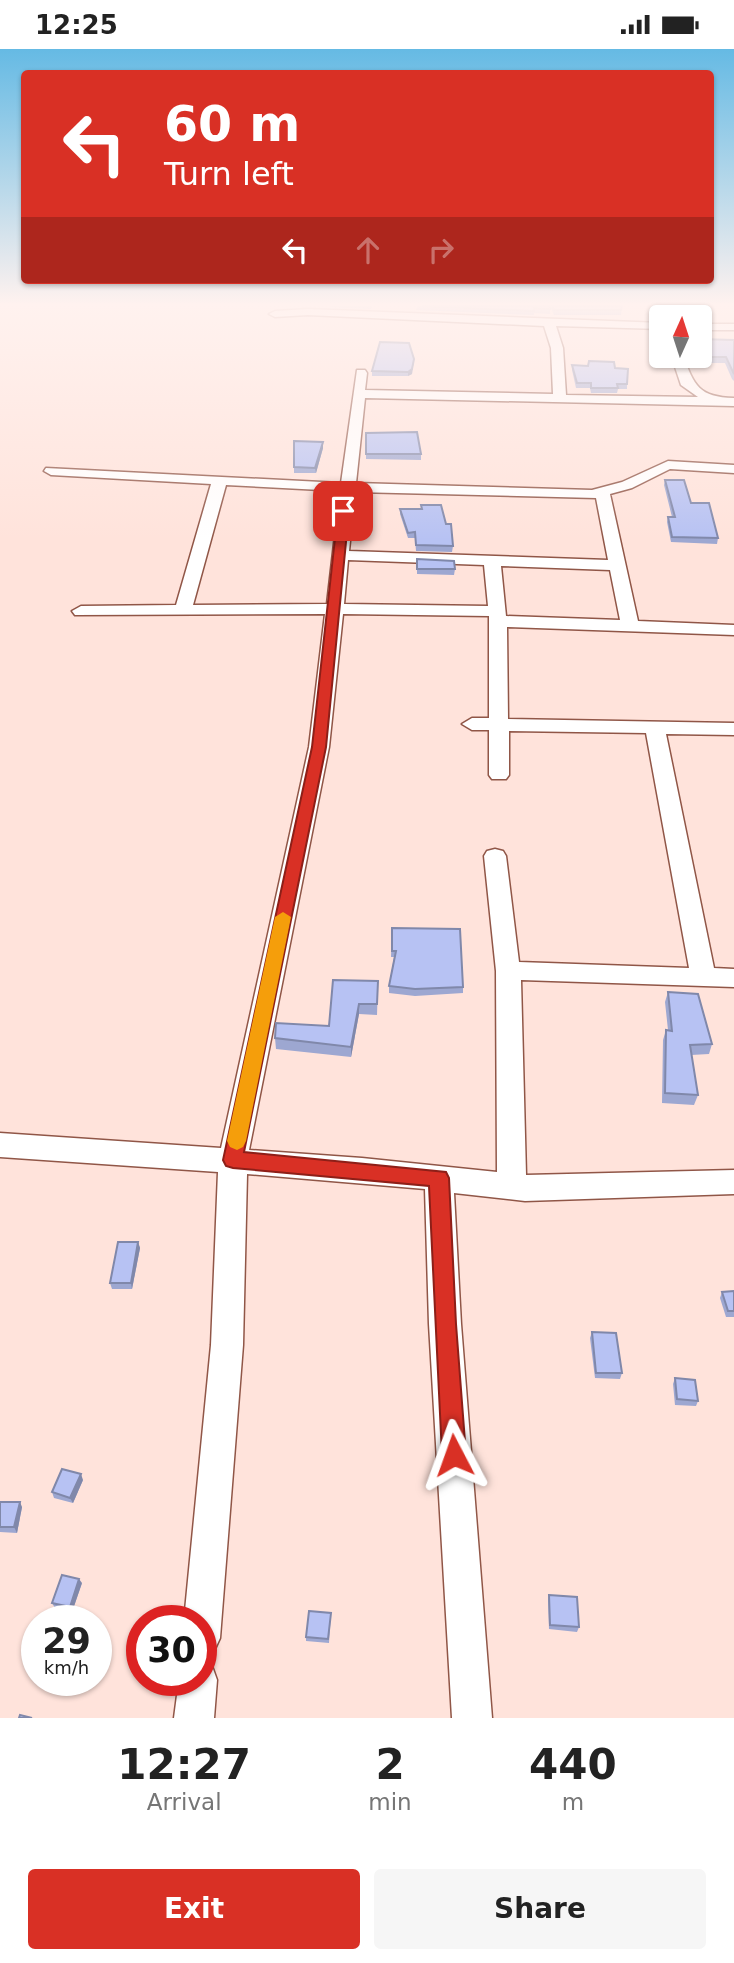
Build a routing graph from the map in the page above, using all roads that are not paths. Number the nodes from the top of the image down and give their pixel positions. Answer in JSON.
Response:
{"nodes":[{"id":1,"x":559,"y":384,"type":"edge"},
{"id":2,"x":687,"y":384,"type":"edge"},
{"id":3,"x":560,"y":399,"type":"junction"},
{"id":4,"x":714,"y":402,"type":"junction"},
{"id":5,"x":734,"y":403,"type":"edge"},
{"id":6,"x":734,"y":415,"type":"edge"},
{"id":7,"x":734,"y":469,"type":"edge"},
{"id":8,"x":51,"y":471,"type":"dead end"},
{"id":9,"x":219,"y":480,"type":"junction"},
{"id":10,"x":347,"y":487,"type":"junction"},
{"id":11,"x":602,"y":492,"type":"junction"},
{"id":12,"x":339,"y":555,"type":"junction"},
{"id":13,"x":492,"y":560,"type":"junction"},
{"id":14,"x":617,"y":565,"type":"junction"},
{"id":15,"x":333,"y":608,"type":"junction"},
{"id":16,"x":183,"y":610,"type":"junction"},
{"id":17,"x":81,"y":611,"type":"dead end"},
{"id":18,"x":497,"y":616,"type":"junction"},
{"id":19,"x":630,"y":626,"type":"junction"},
{"id":20,"x":734,"y":630,"type":"edge"},
{"id":21,"x":472,"y":724,"type":"dead end"},
{"id":22,"x":496,"y":724,"type":"junction"},
{"id":23,"x":654,"y":727,"type":"junction"},
{"id":24,"x":734,"y":729,"type":"edge"},
{"id":25,"x":499,"y":775,"type":"dead end"},
{"id":26,"x":495,"y":856,"type":"dead end"},
{"id":27,"x":508,"y":971,"type":"junction"},
{"id":28,"x":703,"y":977,"type":"junction"},
{"id":29,"x":734,"y":978,"type":"edge"},
{"id":30,"x":0,"y":1146,"type":"edge"},
{"id":31,"x":233,"y":1160,"type":"junction"},
{"id":32,"x":439,"y":1178,"type":"junction"},
{"id":33,"x":734,"y":1182,"type":"edge"},
{"id":34,"x":512,"y":1187,"type":"junction"},
{"id":35,"x":204,"y":1605,"type":"edge"},
{"id":36,"x":196,"y":1696,"type":"edge"},
{"id":37,"x":194,"y":1718,"type":"edge"},
{"id":38,"x":472,"y":1718,"type":"edge"}],
"edges":[{"from":1,"to":3,"type":"street"},
{"from":2,"to":4,"type":"street"},
{"from":3,"to":4,"type":"street"},
{"from":3,"to":10,"type":"street"},
{"from":4,"to":5,"type":"street"},
{"from":4,"to":6,"type":"street"},
{"from":7,"to":11,"type":"street"},
{"from":8,"to":9,"type":"street"},
{"from":9,"to":10,"type":"street"},
{"from":9,"to":16,"type":"street"},
{"from":10,"to":11,"type":"street"},
{"from":10,"to":12,"type":"street"},
{"from":11,"to":14,"type":"street"},
{"from":12,"to":13,"type":"street"},
{"from":12,"to":15,"type":"street"},
{"from":13,"to":14,"type":"street"},
{"from":13,"to":18,"type":"street"},
{"from":14,"to":19,"type":"street"},
{"from":15,"to":16,"type":"street"},
{"from":15,"to":18,"type":"street"},
{"from":15,"to":31,"type":"street"},
{"from":16,"to":17,"type":"street"},
{"from":18,"to":19,"type":"street"},
{"from":18,"to":22,"type":"street"},
{"from":19,"to":20,"type":"street"},
{"from":21,"to":22,"type":"street"},
{"from":22,"to":23,"type":"street"},
{"from":22,"to":25,"type":"street"},
{"from":23,"to":24,"type":"street"},
{"from":23,"to":28,"type":"street"},
{"from":26,"to":27,"type":"street"},
{"from":27,"to":28,"type":"street"},
{"from":27,"to":34,"type":"street"},
{"from":28,"to":29,"type":"street"},
{"from":30,"to":31,"type":"street"},
{"from":31,"to":32,"type":"street"},
{"from":31,"to":35,"type":"street"},
{"from":32,"to":34,"type":"street"},
{"from":32,"to":38,"type":"street"},
{"from":33,"to":34,"type":"street"},
{"from":36,"to":37,"type":"street"}]}
